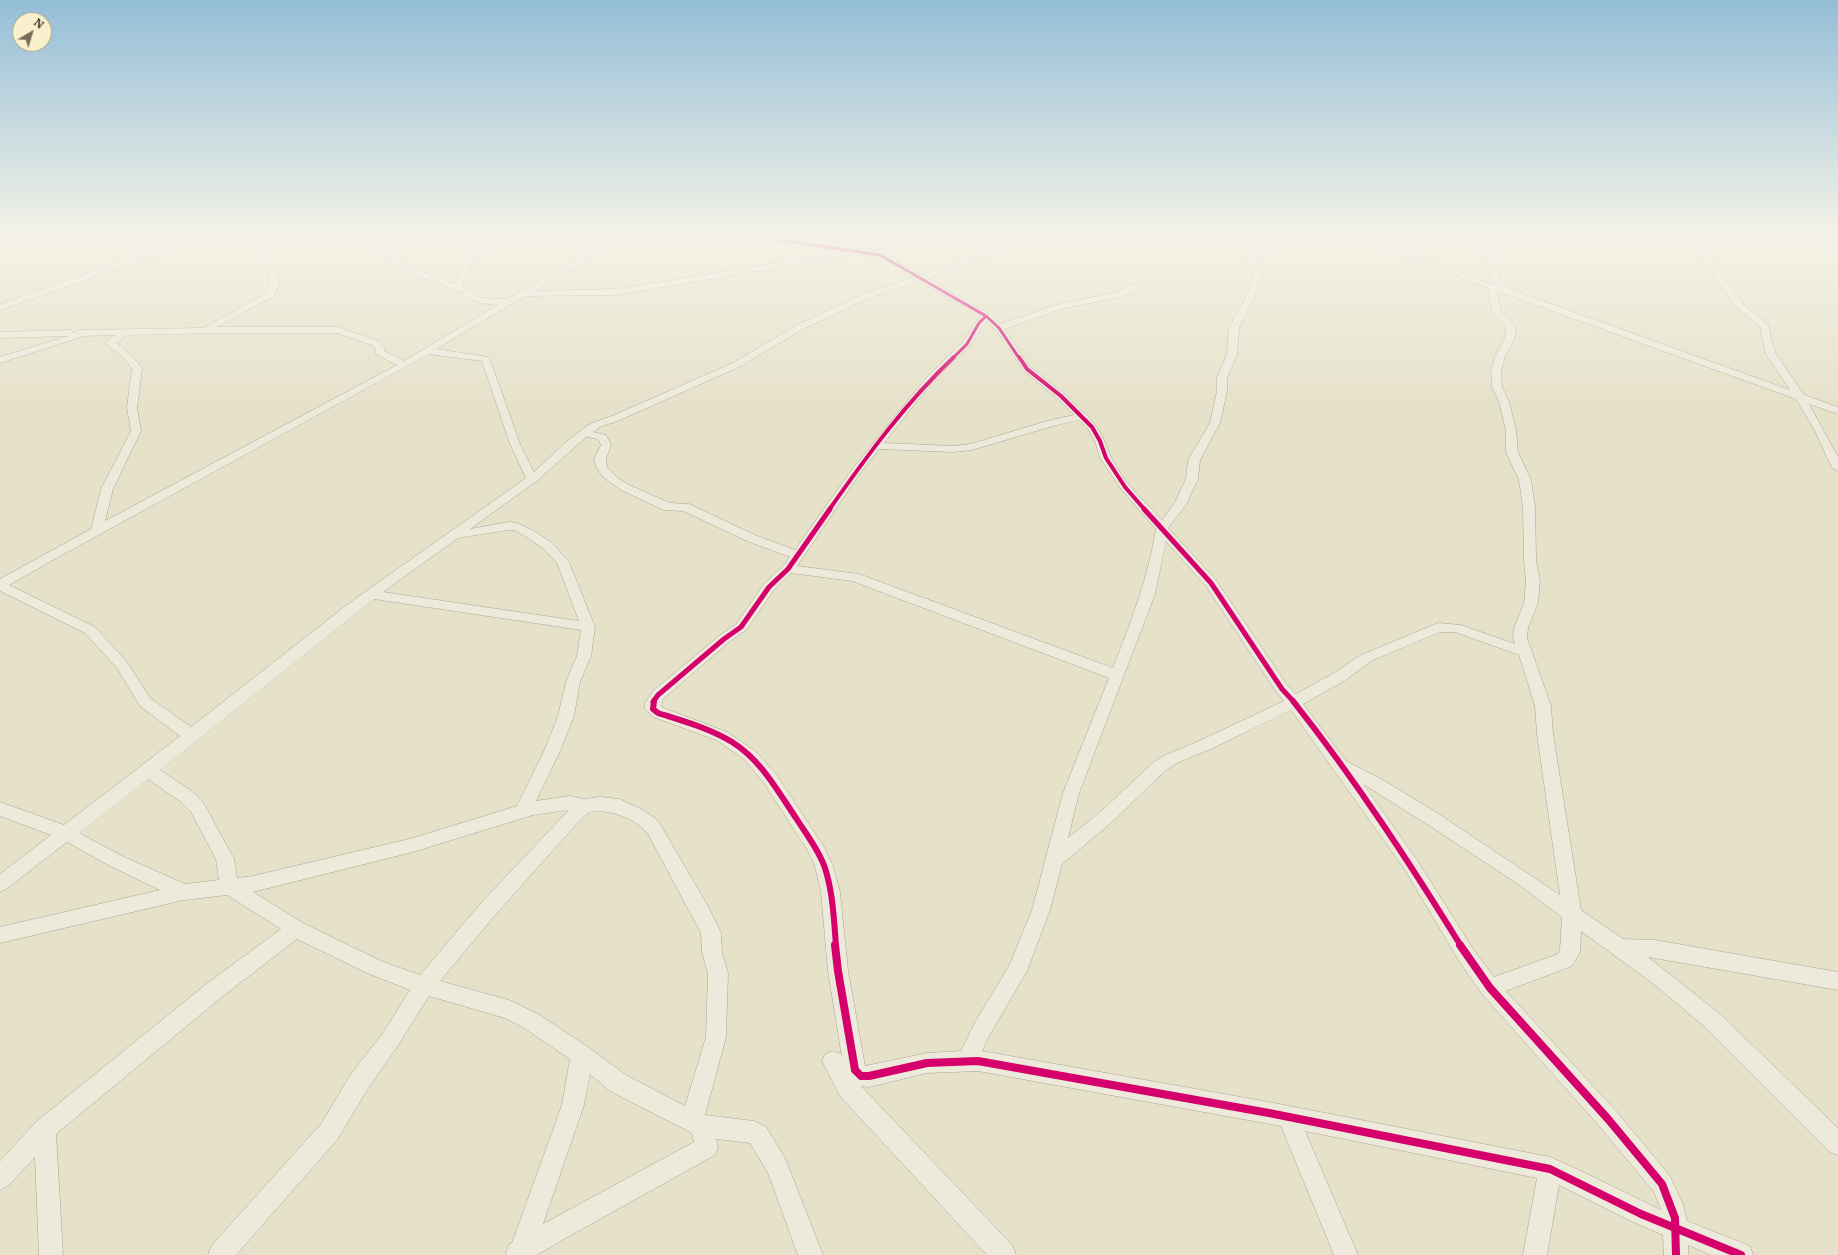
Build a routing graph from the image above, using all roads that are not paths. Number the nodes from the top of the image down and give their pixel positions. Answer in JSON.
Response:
{"nodes":[{"id":1,"x":33,"y":296,"type":"edge"},
{"id":2,"x":269,"y":296,"type":"edge"},
{"id":3,"x":471,"y":296,"type":"edge"},
{"id":4,"x":521,"y":296,"type":"edge"},
{"id":5,"x":868,"y":296,"type":"edge"},
{"id":6,"x":952,"y":296,"type":"edge"},
{"id":7,"x":1114,"y":296,"type":"edge"},
{"id":8,"x":1250,"y":296,"type":"edge"},
{"id":9,"x":1492,"y":296,"type":"edge"},
{"id":10,"x":1520,"y":296,"type":"edge"},
{"id":11,"x":1733,"y":296,"type":"edge"},
{"id":12,"x":509,"y":302,"type":"junction"},
{"id":13,"x":0,"y":307,"type":"edge"},
{"id":14,"x":986,"y":316,"type":"junction"},
{"id":15,"x":999,"y":328,"type":"junction"},
{"id":16,"x":204,"y":330,"type":"junction"},
{"id":17,"x":79,"y":333,"type":"junction"},
{"id":18,"x":124,"y":333,"type":"junction"},
{"id":19,"x":0,"y":335,"type":"edge"},
{"id":20,"x":427,"y":351,"type":"junction"},
{"id":21,"x":0,"y":360,"type":"edge"},
{"id":22,"x":404,"y":365,"type":"junction"},
{"id":23,"x":1800,"y":397,"type":"junction"},
{"id":24,"x":1838,"y":411,"type":"edge"},
{"id":25,"x":1083,"y":416,"type":"junction"},
{"id":26,"x":585,"y":433,"type":"junction"},
{"id":27,"x":876,"y":446,"type":"junction"},
{"id":28,"x":1838,"y":468,"type":"edge"},
{"id":29,"x":532,"y":479,"type":"junction"},
{"id":30,"x":1162,"y":528,"type":"junction"},
{"id":31,"x":97,"y":531,"type":"junction"},
{"id":32,"x":454,"y":535,"type":"junction"},
{"id":33,"x":793,"y":562,"type":"junction"},
{"id":34,"x":0,"y":586,"type":"edge"},
{"id":35,"x":371,"y":594,"type":"junction"},
{"id":36,"x":588,"y":627,"type":"junction"},
{"id":37,"x":1524,"y":652,"type":"junction"},
{"id":38,"x":1117,"y":675,"type":"junction"},
{"id":39,"x":1294,"y":702,"type":"junction"},
{"id":40,"x":190,"y":735,"type":"junction"},
{"id":41,"x":1340,"y":764,"type":"junction"},
{"id":42,"x":148,"y":770,"type":"junction"},
{"id":43,"x":584,"y":806,"type":"junction"},
{"id":44,"x":0,"y":809,"type":"edge"},
{"id":45,"x":523,"y":811,"type":"junction"},
{"id":46,"x":65,"y":833,"type":"junction"},
{"id":47,"x":1054,"y":860,"type":"junction"},
{"id":48,"x":0,"y":884,"type":"edge"},
{"id":49,"x":229,"y":886,"type":"junction"},
{"id":50,"x":184,"y":892,"type":"junction"},
{"id":51,"x":1572,"y":913,"type":"junction"},
{"id":52,"x":296,"y":929,"type":"junction"},
{"id":53,"x":0,"y":935,"type":"edge"},
{"id":54,"x":1620,"y":948,"type":"junction"},
{"id":55,"x":1838,"y":981,"type":"edge"},
{"id":56,"x":424,"y":986,"type":"junction"},
{"id":57,"x":1490,"y":988,"type":"junction"},
{"id":58,"x":581,"y":1054,"type":"junction"},
{"id":59,"x":833,"y":1061,"type":"dead end"},
{"id":60,"x":968,"y":1061,"type":"junction"},
{"id":61,"x":1288,"y":1117,"type":"junction"},
{"id":62,"x":697,"y":1124,"type":"junction"},
{"id":63,"x":45,"y":1129,"type":"junction"},
{"id":64,"x":1838,"y":1144,"type":"edge"},
{"id":65,"x":1550,"y":1169,"type":"junction"},
{"id":66,"x":0,"y":1178,"type":"edge"},
{"id":67,"x":1676,"y":1228,"type":"junction"},
{"id":68,"x":518,"y":1253,"type":"edge"},
{"id":69,"x":51,"y":1255,"type":"edge"},
{"id":70,"x":220,"y":1255,"type":"edge"},
{"id":71,"x":811,"y":1255,"type":"edge"},
{"id":72,"x":1004,"y":1255,"type":"edge"},
{"id":73,"x":1346,"y":1255,"type":"edge"},
{"id":74,"x":1535,"y":1255,"type":"edge"},
{"id":75,"x":1676,"y":1255,"type":"edge"},
{"id":76,"x":1741,"y":1255,"type":"edge"}],
"edges":[{"from":1,"to":13,"type":"street"},
{"from":2,"to":16,"type":"street"},
{"from":3,"to":12,"type":"street"},
{"from":4,"to":12,"type":"street"},
{"from":5,"to":26,"type":"street"},
{"from":6,"to":14,"type":"street"},
{"from":7,"to":15,"type":"street"},
{"from":8,"to":30,"type":"street"},
{"from":9,"to":37,"type":"street"},
{"from":10,"to":23,"type":"street"},
{"from":11,"to":23,"type":"street"},
{"from":12,"to":20,"type":"street"},
{"from":14,"to":15,"type":"street"},
{"from":14,"to":27,"type":"street"},
{"from":15,"to":25,"type":"street"},
{"from":16,"to":18,"type":"street"},
{"from":16,"to":22,"type":"street"},
{"from":17,"to":18,"type":"street"},
{"from":17,"to":19,"type":"street"},
{"from":17,"to":21,"type":"street"},
{"from":18,"to":31,"type":"street"},
{"from":20,"to":22,"type":"street"},
{"from":20,"to":29,"type":"street"},
{"from":22,"to":31,"type":"street"},
{"from":23,"to":24,"type":"street"},
{"from":23,"to":28,"type":"street"},
{"from":25,"to":27,"type":"street"},
{"from":25,"to":30,"type":"street"},
{"from":26,"to":29,"type":"street"},
{"from":26,"to":33,"type":"street"},
{"from":27,"to":33,"type":"street"},
{"from":29,"to":32,"type":"street"},
{"from":30,"to":38,"type":"street"},
{"from":30,"to":39,"type":"street"},
{"from":31,"to":34,"type":"street"},
{"from":32,"to":35,"type":"street"},
{"from":32,"to":36,"type":"street"},
{"from":33,"to":38,"type":"street"},
{"from":33,"to":60,"type":"street"},
{"from":34,"to":40,"type":"street"},
{"from":35,"to":36,"type":"street"},
{"from":35,"to":40,"type":"street"},
{"from":36,"to":45,"type":"street"},
{"from":37,"to":39,"type":"street"},
{"from":37,"to":51,"type":"street"},
{"from":38,"to":47,"type":"street"},
{"from":39,"to":41,"type":"street"},
{"from":39,"to":47,"type":"street"},
{"from":40,"to":42,"type":"street"},
{"from":41,"to":51,"type":"street"},
{"from":41,"to":57,"type":"street"},
{"from":42,"to":46,"type":"street"},
{"from":42,"to":49,"type":"street"},
{"from":43,"to":45,"type":"street"},
{"from":43,"to":56,"type":"street"},
{"from":43,"to":62,"type":"street"},
{"from":44,"to":46,"type":"street"},
{"from":45,"to":49,"type":"street"},
{"from":46,"to":48,"type":"street"},
{"from":46,"to":50,"type":"street"},
{"from":47,"to":60,"type":"street"},
{"from":49,"to":50,"type":"street"},
{"from":49,"to":52,"type":"street"},
{"from":50,"to":53,"type":"street"},
{"from":51,"to":54,"type":"street"},
{"from":51,"to":57,"type":"street"},
{"from":52,"to":56,"type":"street"},
{"from":52,"to":63,"type":"street"},
{"from":54,"to":55,"type":"street"},
{"from":54,"to":64,"type":"street"},
{"from":56,"to":58,"type":"street"},
{"from":56,"to":70,"type":"street"},
{"from":57,"to":67,"type":"street"},
{"from":58,"to":62,"type":"street"},
{"from":58,"to":68,"type":"street"},
{"from":59,"to":72,"type":"street"},
{"from":60,"to":61,"type":"street"},
{"from":61,"to":65,"type":"street"},
{"from":61,"to":73,"type":"street"},
{"from":62,"to":68,"type":"street"},
{"from":62,"to":71,"type":"street"},
{"from":63,"to":66,"type":"street"},
{"from":63,"to":69,"type":"street"},
{"from":65,"to":67,"type":"street"},
{"from":65,"to":74,"type":"street"},
{"from":67,"to":75,"type":"street"},
{"from":67,"to":76,"type":"street"}]}
